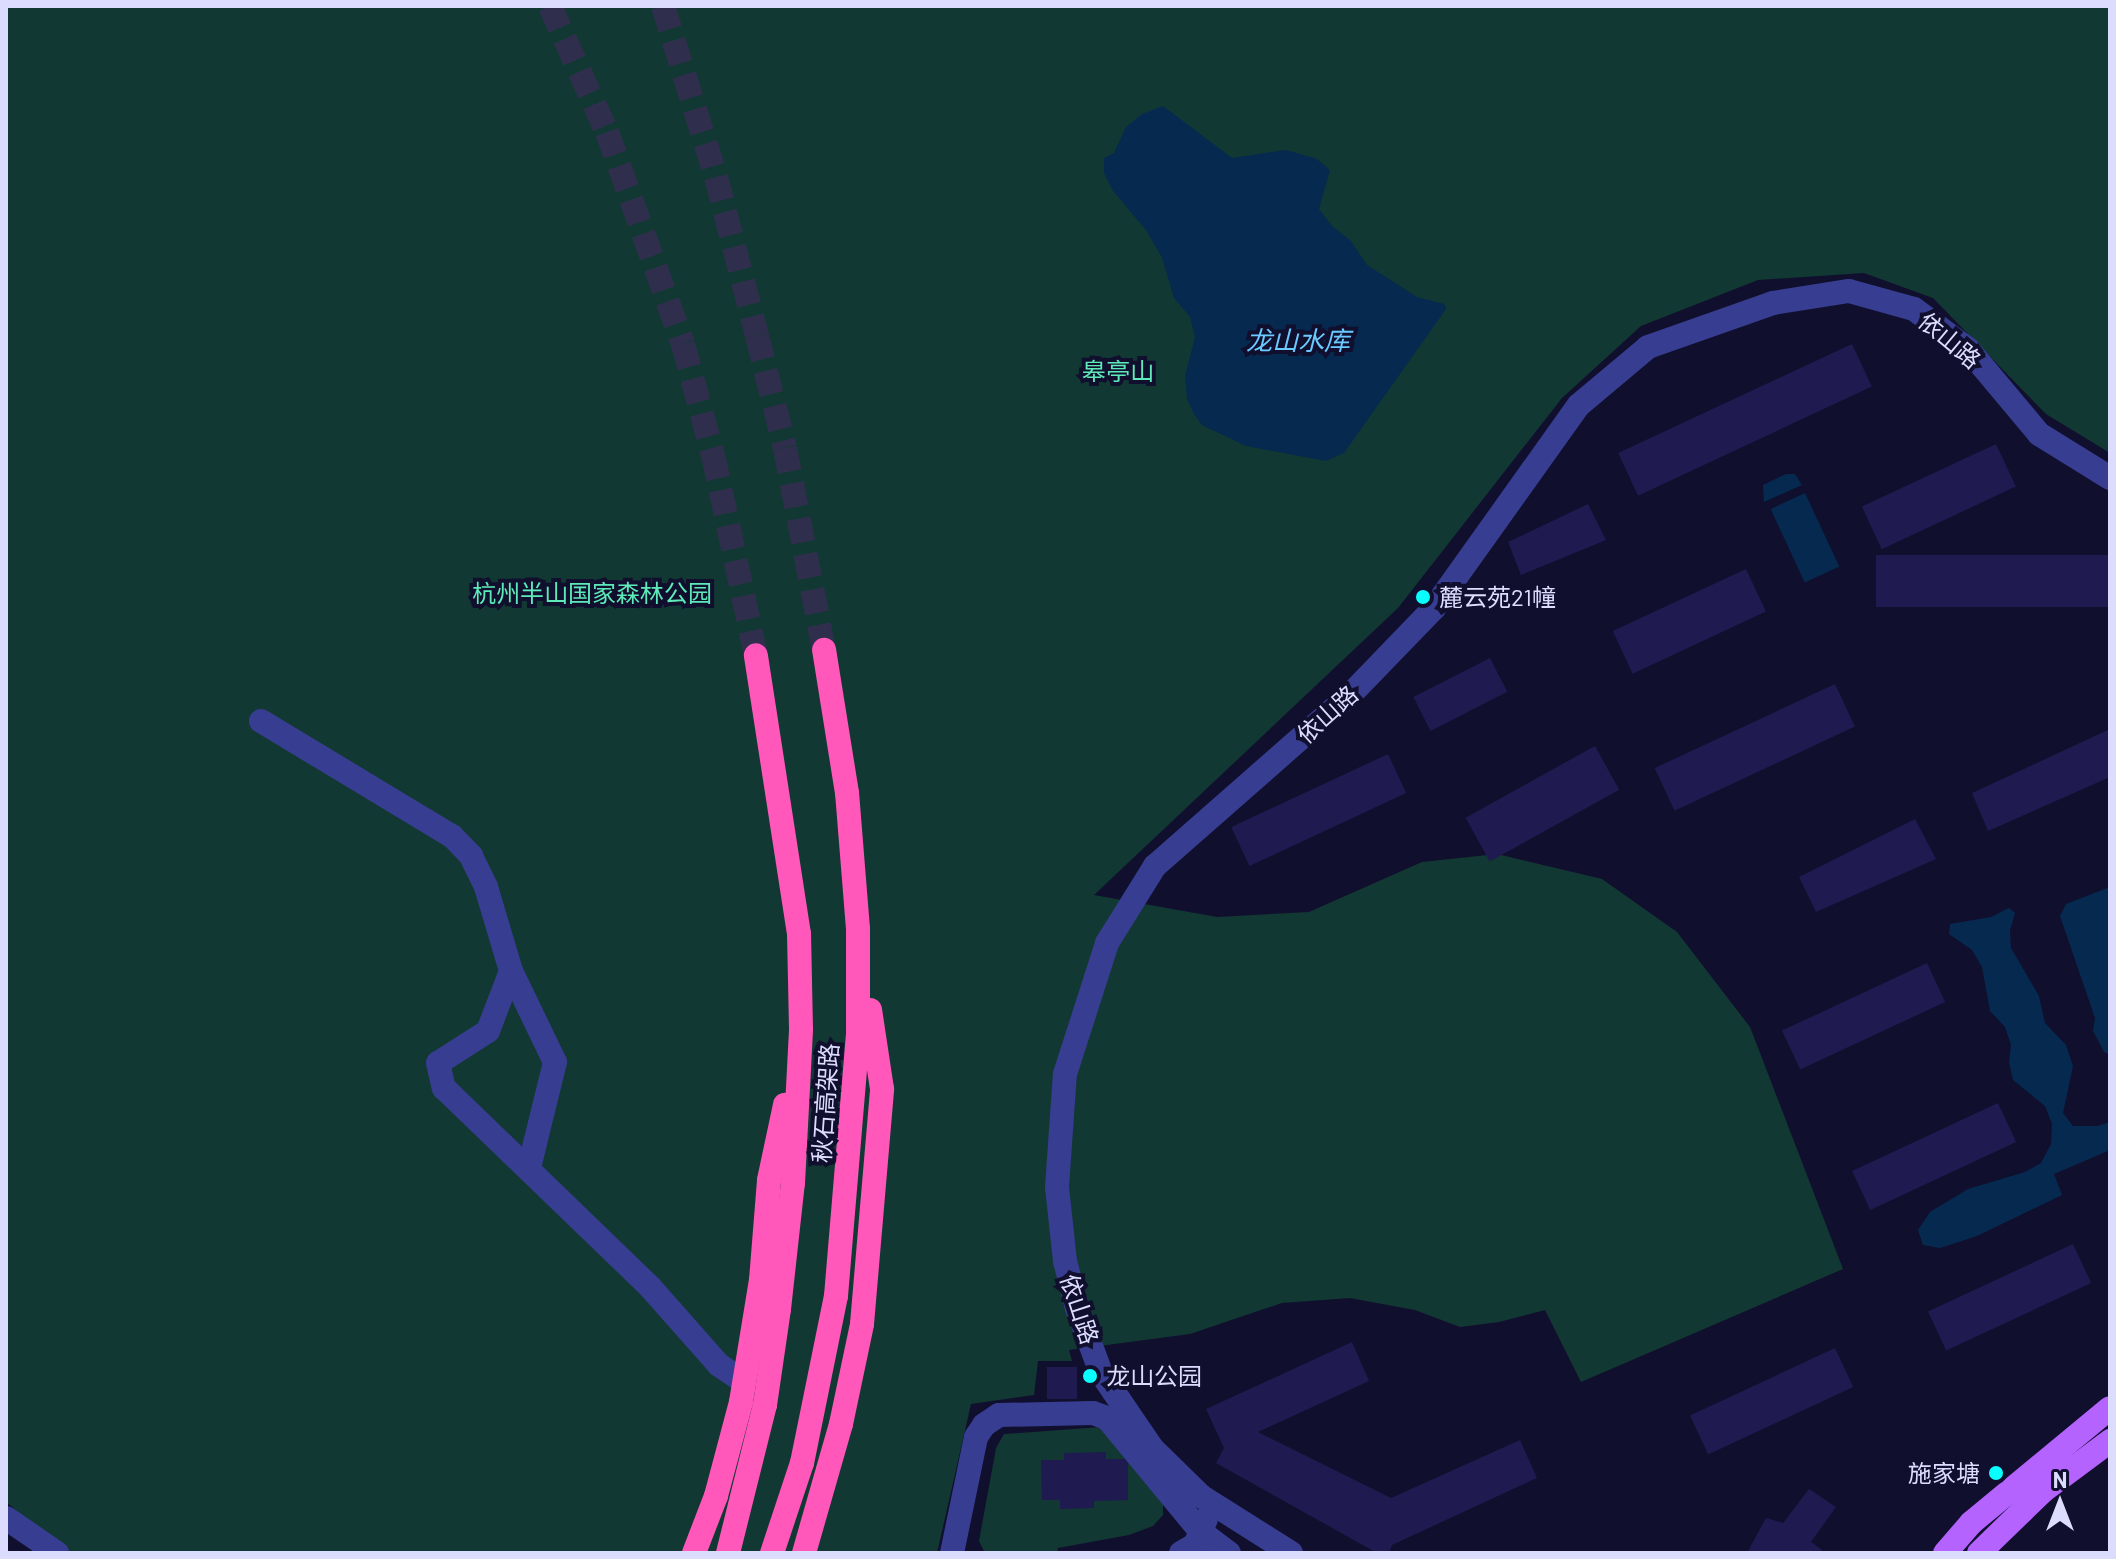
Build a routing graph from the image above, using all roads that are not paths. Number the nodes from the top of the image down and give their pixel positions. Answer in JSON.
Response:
{"nodes":[{"id":1,"x":2110,"y":478,"type":"edge"},
{"id":2,"x":824,"y":650,"type":"tunnel mouth"},
{"id":3,"x":756,"y":655,"type":"tunnel mouth"},
{"id":4,"x":261,"y":721,"type":"dead end"},
{"id":5,"x":858,"y":929,"type":"junction"},
{"id":6,"x":511,"y":971,"type":"junction"},
{"id":7,"x":801,"y":1029,"type":"junction"},
{"id":8,"x":529,"y":1168,"type":"junction"},
{"id":9,"x":744,"y":1382,"type":"junction"},
{"id":10,"x":2110,"y":1408,"type":"edge"},
{"id":11,"x":2110,"y":1441,"type":"edge"},
{"id":12,"x":1209,"y":1501,"type":"junction"},
{"id":13,"x":6,"y":1518,"type":"edge"},
{"id":14,"x":1201,"y":1532,"type":"junction"},
{"id":15,"x":57,"y":1553,"type":"edge"},
{"id":16,"x":694,"y":1553,"type":"edge"},
{"id":17,"x":728,"y":1553,"type":"edge"},
{"id":18,"x":772,"y":1553,"type":"edge"},
{"id":19,"x":804,"y":1553,"type":"edge"},
{"id":20,"x":952,"y":1553,"type":"edge"},
{"id":21,"x":1181,"y":1553,"type":"edge"},
{"id":22,"x":1229,"y":1553,"type":"edge"},
{"id":23,"x":1291,"y":1553,"type":"edge"},
{"id":24,"x":1945,"y":1553,"type":"edge"},
{"id":25,"x":1979,"y":1553,"type":"edge"}],
"edges":[{"from":1,"to":12,"type":"street","name":"依山路"},
{"from":2,"to":5,"type":"highway","name":"秋石高架路"},
{"from":3,"to":7,"type":"highway","name":"秋石高架路"},
{"from":4,"to":6,"type":"street"},
{"from":5,"to":18,"type":"highway","name":"秋石高架路"},
{"from":5,"to":19,"type":"highway"},
{"from":6,"to":8,"type":"street"},
{"from":6,"to":8,"type":"street"},
{"from":7,"to":9,"type":"highway"},
{"from":7,"to":17,"type":"highway","name":"秋石高架路"},
{"from":8,"to":9,"type":"street"},
{"from":9,"to":16,"type":"highway"},
{"from":10,"to":24,"type":"main road"},
{"from":11,"to":25,"type":"main road"},
{"from":12,"to":14,"type":"street"},
{"from":12,"to":23,"type":"street","name":"依山路"},
{"from":13,"to":15,"type":"street"},
{"from":14,"to":20,"type":"street"},
{"from":14,"to":21,"type":"street"},
{"from":14,"to":22,"type":"street"}]}
